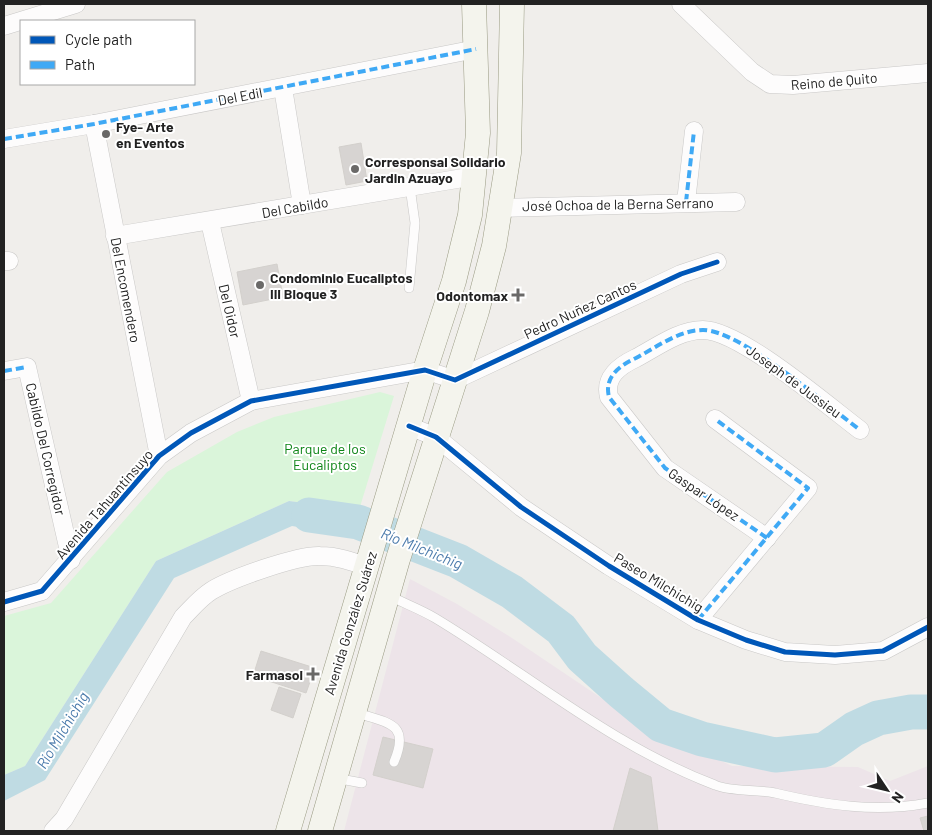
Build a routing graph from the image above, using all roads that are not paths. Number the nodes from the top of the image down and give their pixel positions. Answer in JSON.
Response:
{"nodes":[{"id":1,"x":76,"y":4,"type":"edge"},
{"id":2,"x":474,"y":4,"type":"edge"},
{"id":3,"x":512,"y":4,"type":"edge"},
{"id":4,"x":681,"y":4,"type":"edge"},
{"id":5,"x":24,"y":20,"type":"edge"},
{"id":6,"x":20,"y":21,"type":"edge"},
{"id":7,"x":4,"y":26,"type":"edge"},
{"id":8,"x":476,"y":49,"type":"junction"},
{"id":9,"x":928,"y":73,"type":"edge"},
{"id":10,"x":283,"y":88,"type":"junction"},
{"id":11,"x":94,"y":124,"type":"junction"},
{"id":12,"x":694,"y":131,"type":"dead end"},
{"id":13,"x":4,"y":139,"type":"edge"},
{"id":14,"x":476,"y":176,"type":"junction"},
{"id":15,"x":410,"y":187,"type":"junction"},
{"id":16,"x":686,"y":202,"type":"junction"},
{"id":17,"x":736,"y":202,"type":"dead end"},
{"id":18,"x":302,"y":205,"type":"junction"},
{"id":19,"x":500,"y":208,"type":"junction"},
{"id":20,"x":210,"y":222,"type":"junction"},
{"id":21,"x":115,"y":236,"type":"junction"},
{"id":22,"x":717,"y":262,"type":"dead end"},
{"id":23,"x":409,"y":288,"type":"dead end"},
{"id":24,"x":425,"y":370,"type":"junction"},
{"id":25,"x":4,"y":371,"type":"edge"},
{"id":26,"x":455,"y":380,"type":"junction"},
{"id":27,"x":609,"y":397,"type":"joint"},
{"id":28,"x":251,"y":401,"type":"junction"},
{"id":29,"x":715,"y":419,"type":"dead end"},
{"id":30,"x":409,"y":426,"type":"junction"},
{"id":31,"x":860,"y":430,"type":"dead end"},
{"id":32,"x":436,"y":437,"type":"junction"},
{"id":33,"x":158,"y":456,"type":"junction"},
{"id":34,"x":766,"y":538,"type":"junction"},
{"id":35,"x":71,"y":560,"type":"junction"},
{"id":36,"x":369,"y":561,"type":"junction"},
{"id":37,"x":387,"y":595,"type":"junction"},
{"id":38,"x":4,"y":602,"type":"edge"},
{"id":39,"x":698,"y":620,"type":"junction"},
{"id":40,"x":928,"y":627,"type":"edge"},
{"id":41,"x":354,"y":711,"type":"junction"},
{"id":42,"x":394,"y":762,"type":"dead end"},
{"id":43,"x":335,"y":778,"type":"junction"},
{"id":44,"x":362,"y":783,"type":"dead end"},
{"id":45,"x":928,"y":804,"type":"edge"},
{"id":46,"x":290,"y":822,"type":"edge"},
{"id":47,"x":322,"y":825,"type":"edge"},
{"id":48,"x":54,"y":831,"type":"edge"}],
"edges":[{"from":1,"to":5,"type":"street"},
{"from":2,"to":8,"type":"main road","name":"Avenida González Suárez"},
{"from":3,"to":19,"type":"main road","name":"Avenida González Suárez"},
{"from":4,"to":9,"type":"street","name":"Reino de Quito"},
{"from":6,"to":7,"type":"street"},
{"from":8,"to":10,"type":"street","name":"Del Edil"},
{"from":8,"to":14,"type":"main road","name":"Avenida González Suárez"},
{"from":10,"to":11,"type":"street","name":"Del Edil"},
{"from":10,"to":18,"type":"street"},
{"from":11,"to":13,"type":"street","name":"Del Edil"},
{"from":11,"to":21,"type":"street","name":"Del Encomendero"},
{"from":12,"to":16,"type":"street"},
{"from":14,"to":15,"type":"street","name":"Del Cabildo"},
{"from":14,"to":24,"type":"main road","name":"Avenida González Suárez"},
{"from":15,"to":18,"type":"street","name":"Del Cabildo"},
{"from":15,"to":23,"type":"lane"},
{"from":16,"to":17,"type":"street","name":"José Ochoa de la Berna Serrano"},
{"from":16,"to":19,"type":"street","name":"José Ochoa de la Berna Serrano"},
{"from":18,"to":20,"type":"street","name":"Del Cabildo"},
{"from":19,"to":26,"type":"main road","name":"Avenida González Suárez"},
{"from":20,"to":21,"type":"street","name":"Del Cabildo"},
{"from":20,"to":28,"type":"street","name":"Del Oidor"},
{"from":21,"to":33,"type":"street","name":"Del Encomendero"},
{"from":22,"to":26,"type":"street","name":"Pedro Nuñez Cantos"},
{"from":24,"to":26,"type":"street","name":"Avenida Tahuantinsuyo"},
{"from":24,"to":28,"type":"street","name":"Avenida Tahuantinsuyo"},
{"from":24,"to":30,"type":"main road","name":"Avenida González Suárez"},
{"from":25,"to":35,"type":"street","name":"Cabildo Del Corregidor"},
{"from":26,"to":32,"type":"main road","name":"Avenida González Suárez"},
{"from":27,"to":31,"type":"street","name":"Joseph de Jussieu"},
{"from":27,"to":34,"type":"street","name":"Gaspar López"},
{"from":28,"to":33,"type":"street","name":"Avenida Tahuantinsuyo"},
{"from":29,"to":34,"type":"street"},
{"from":30,"to":32,"type":"street","name":"Paseo Milchichig"},
{"from":30,"to":36,"type":"main road","name":"Avenida González Suárez"},
{"from":32,"to":37,"type":"main road","name":"Avenida González Suárez"},
{"from":32,"to":39,"type":"street","name":"Paseo Milchichig"},
{"from":33,"to":35,"type":"street","name":"Avenida Tahuantinsuyo"},
{"from":34,"to":39,"type":"street"},
{"from":35,"to":38,"type":"street","name":"Avenida Tahuantinsuyo"},
{"from":36,"to":46,"type":"main road","name":"Avenida González Suárez"},
{"from":36,"to":48,"type":"street"},
{"from":37,"to":41,"type":"main road","name":"Avenida González Suárez"},
{"from":37,"to":45,"type":"lane"},
{"from":39,"to":40,"type":"street","name":"Paseo Milchichig"},
{"from":41,"to":42,"type":"lane"},
{"from":41,"to":43,"type":"main road","name":"Avenida González Suárez"},
{"from":43,"to":44,"type":"lane"},
{"from":43,"to":47,"type":"main road","name":"Avenida González Suárez"},
{"from":46,"to":47,"type":"main road"}]}
